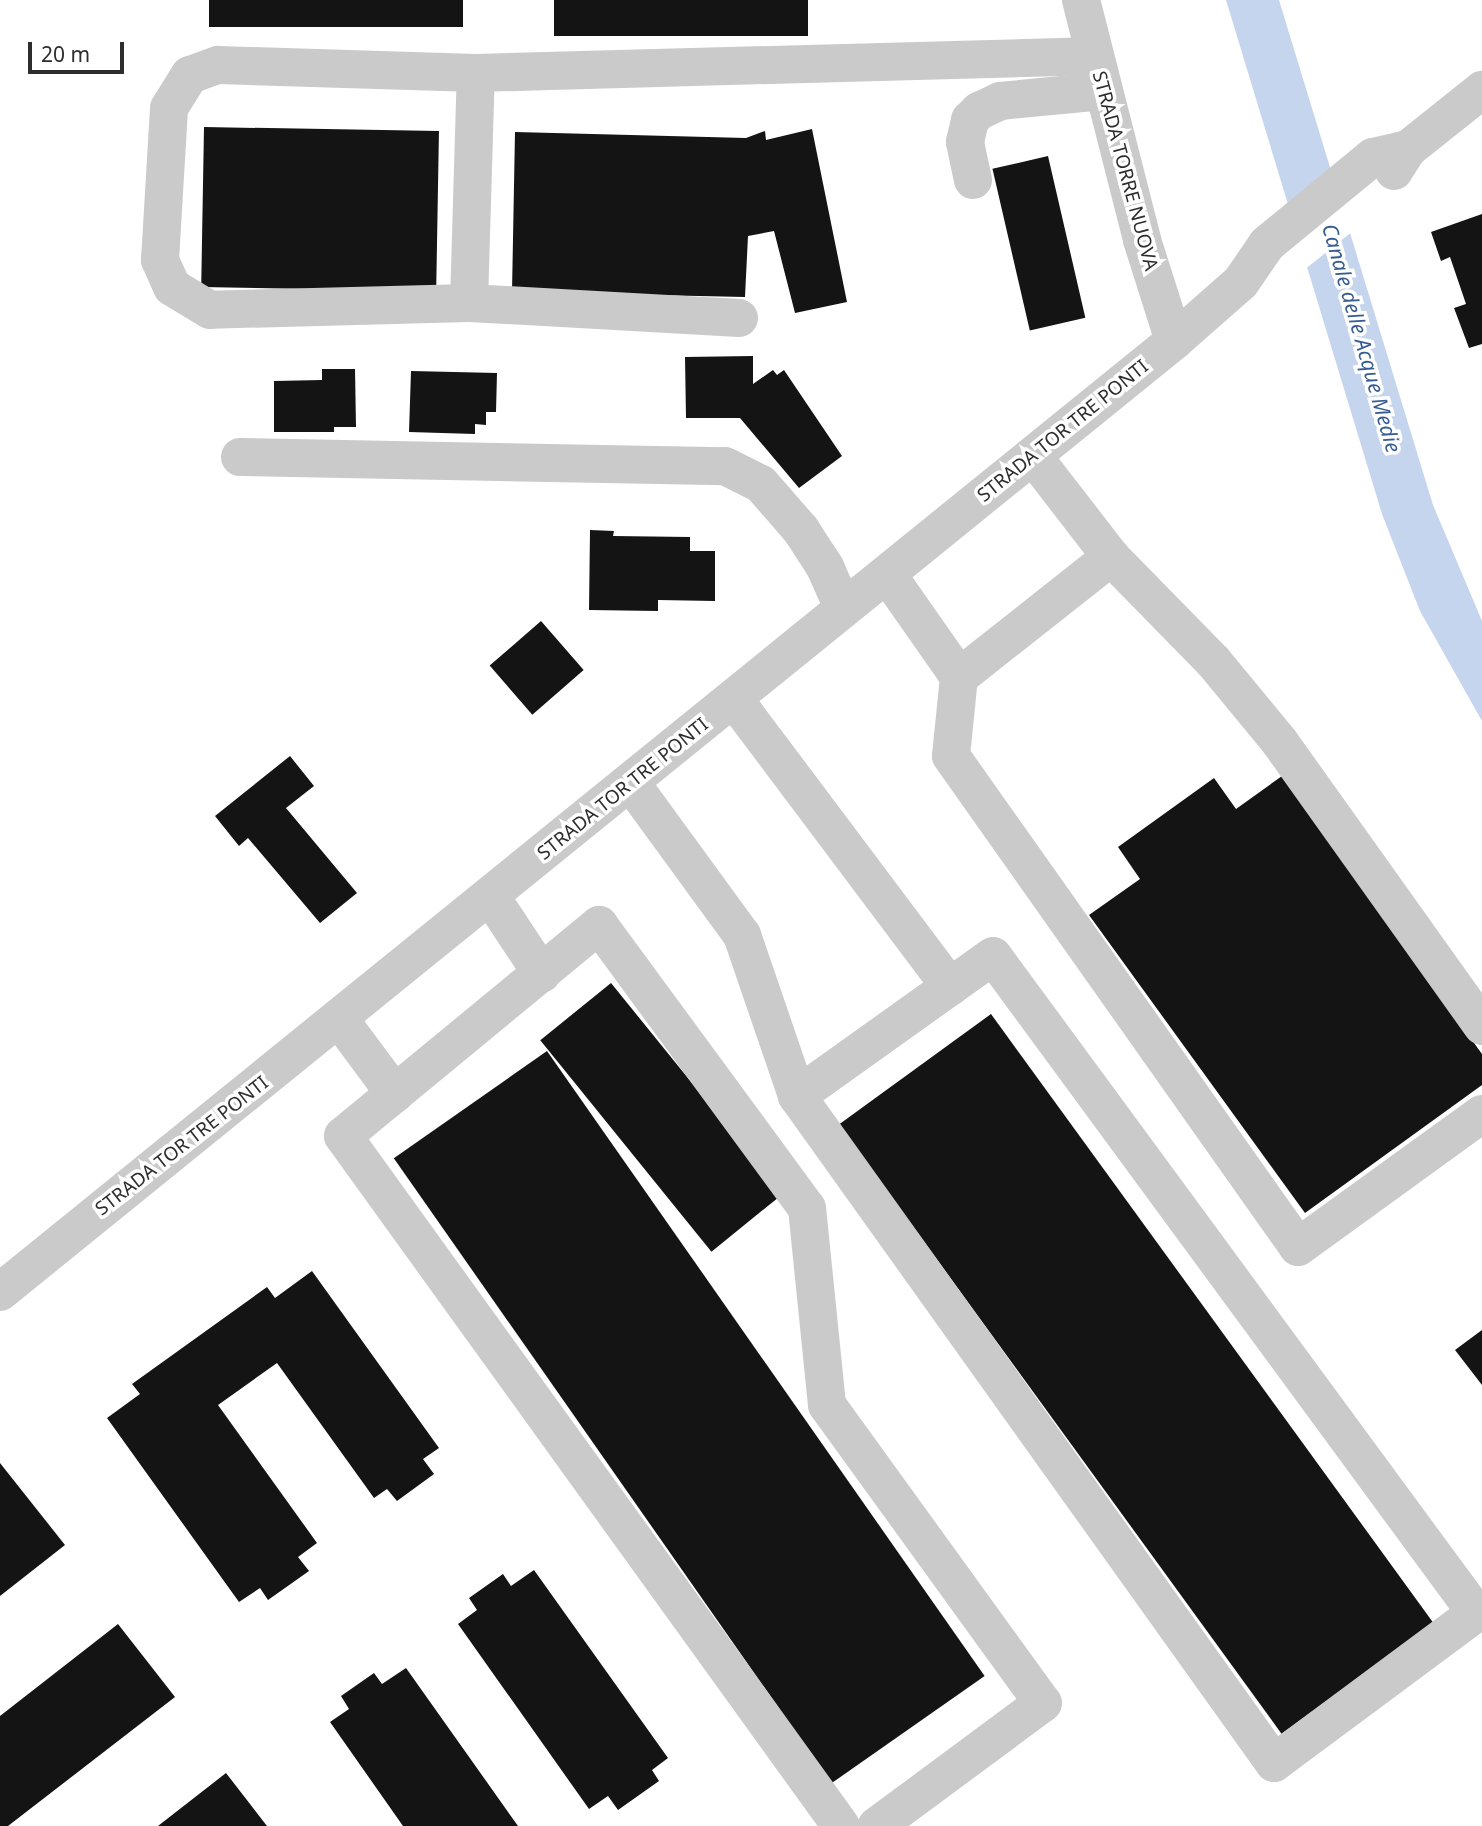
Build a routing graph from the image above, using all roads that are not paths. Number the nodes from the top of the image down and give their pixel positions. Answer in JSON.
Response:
{"nodes":[{"id":1,"x":1081,"y":0,"type":"edge"},
{"id":2,"x":476,"y":73,"type":"junction"},
{"id":3,"x":1099,"y":73,"type":"junction"},
{"id":4,"x":1480,"y":102,"type":"edge"},
{"id":5,"x":973,"y":180,"type":"dead end"},
{"id":6,"x":469,"y":303,"type":"junction"},
{"id":7,"x":740,"y":318,"type":"dead end"},
{"id":8,"x":1174,"y":341,"type":"junction"},
{"id":9,"x":1033,"y":456,"type":"junction"},
{"id":10,"x":240,"y":457,"type":"dead end"},
{"id":11,"x":1111,"y":557,"type":"junction"},
{"id":12,"x":887,"y":574,"type":"junction"},
{"id":13,"x":843,"y":608,"type":"junction"},
{"id":14,"x":959,"y":677,"type":"junction"},
{"id":15,"x":734,"y":699,"type":"junction"},
{"id":16,"x":631,"y":783,"type":"junction"},
{"id":17,"x":491,"y":897,"type":"junction"},
{"id":18,"x":542,"y":974,"type":"junction"},
{"id":19,"x":950,"y":987,"type":"junction"},
{"id":20,"x":340,"y":1020,"type":"junction"},
{"id":21,"x":1482,"y":1026,"type":"edge"},
{"id":22,"x":395,"y":1094,"type":"junction"},
{"id":23,"x":797,"y":1096,"type":"junction"},
{"id":24,"x":1482,"y":1114,"type":"edge"},
{"id":25,"x":0,"y":1292,"type":"edge"},
{"id":26,"x":841,"y":1826,"type":"edge"},
{"id":27,"x":877,"y":1826,"type":"edge"}],
"edges":[{"from":1,"to":3,"type":"street","name":"STRADA TORRE NUOVA"},
{"from":2,"to":3,"type":"street"},
{"from":2,"to":6,"type":"street"},
{"from":2,"to":6,"type":"street"},
{"from":3,"to":5,"type":"street"},
{"from":3,"to":8,"type":"street","name":"STRADA TORRE NUOVA"},
{"from":4,"to":8,"type":"street","name":"STRADA TOR TRE PONTI"},
{"from":6,"to":7,"type":"street"},
{"from":8,"to":9,"type":"street","name":"STRADA TOR TRE PONTI"},
{"from":9,"to":11,"type":"street"},
{"from":9,"to":12,"type":"street","name":"STRADA TOR TRE PONTI"},
{"from":10,"to":13,"type":"street"},
{"from":11,"to":14,"type":"street"},
{"from":11,"to":21,"type":"street"},
{"from":12,"to":13,"type":"street","name":"STRADA TOR TRE PONTI"},
{"from":12,"to":14,"type":"street"},
{"from":13,"to":15,"type":"street","name":"STRADA TOR TRE PONTI"},
{"from":14,"to":24,"type":"street"},
{"from":15,"to":16,"type":"street","name":"STRADA TOR TRE PONTI"},
{"from":15,"to":19,"type":"street"},
{"from":16,"to":17,"type":"street","name":"STRADA TOR TRE PONTI"},
{"from":16,"to":23,"type":"street"},
{"from":17,"to":18,"type":"street"},
{"from":17,"to":20,"type":"street","name":"STRADA TOR TRE PONTI"},
{"from":18,"to":22,"type":"street"},
{"from":18,"to":27,"type":"street"},
{"from":19,"to":23,"type":"street"},
{"from":19,"to":23,"type":"street"},
{"from":20,"to":22,"type":"street"},
{"from":20,"to":25,"type":"street","name":"STRADA TOR TRE PONTI"},
{"from":22,"to":26,"type":"street"}]}
